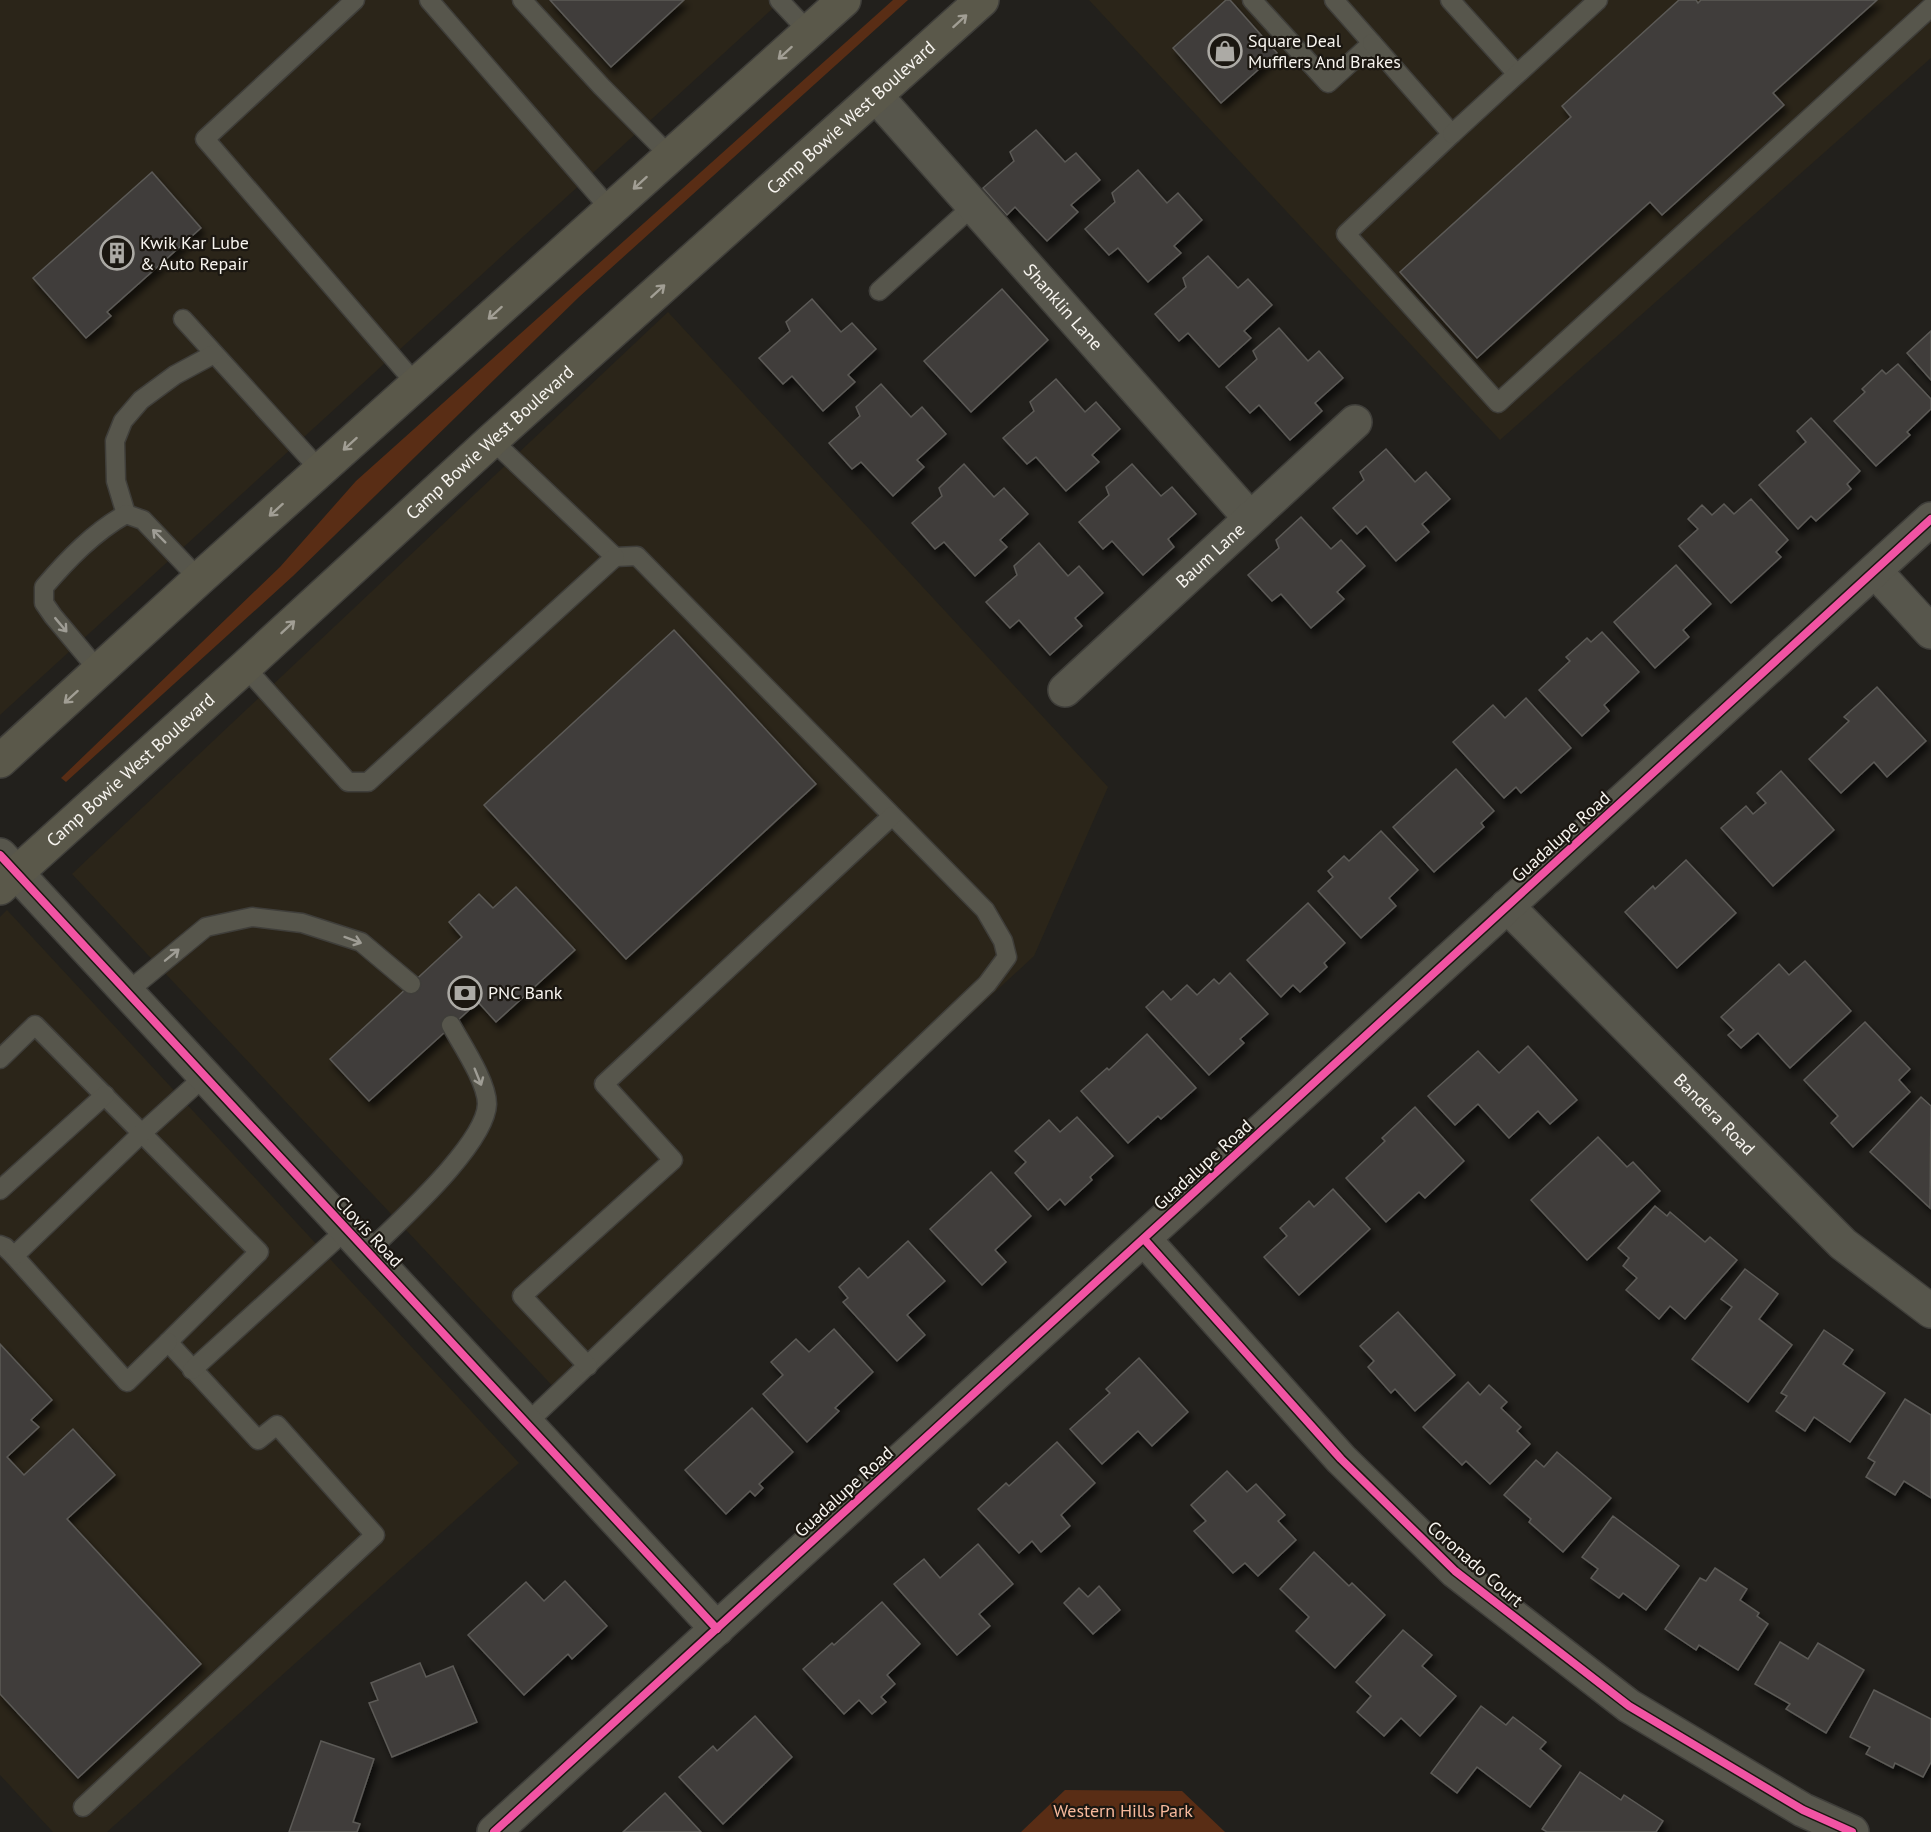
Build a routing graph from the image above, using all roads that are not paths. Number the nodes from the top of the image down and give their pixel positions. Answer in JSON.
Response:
{"nodes":[{"id":1,"x":355,"y":0,"type":"edge"},
{"id":2,"x":429,"y":0,"type":"edge"},
{"id":3,"x":522,"y":0,"type":"edge"},
{"id":4,"x":779,"y":0,"type":"edge"},
{"id":5,"x":844,"y":0,"type":"edge"},
{"id":6,"x":982,"y":0,"type":"edge"},
{"id":7,"x":1252,"y":0,"type":"edge"},
{"id":8,"x":1334,"y":0,"type":"edge"},
{"id":9,"x":1450,"y":0,"type":"edge"},
{"id":10,"x":1592,"y":2,"type":"edge"},
{"id":11,"x":1931,"y":7,"type":"edge"},
{"id":12,"x":809,"y":32,"type":"junction"},
{"id":13,"x":1372,"y":43,"type":"junction"},
{"id":14,"x":1517,"y":74,"type":"junction"},
{"id":15,"x":876,"y":96,"type":"junction"},
{"id":16,"x":1452,"y":134,"type":"junction"},
{"id":17,"x":670,"y":156,"type":"junction"},
{"id":18,"x":974,"y":205,"type":"junction"},
{"id":19,"x":611,"y":210,"type":"junction"},
{"id":20,"x":879,"y":291,"type":"dead end"},
{"id":21,"x":183,"y":319,"type":"dead end"},
{"id":22,"x":214,"y":354,"type":"junction"},
{"id":23,"x":417,"y":384,"type":"junction"},
{"id":24,"x":1355,"y":422,"type":"dead end"},
{"id":25,"x":492,"y":440,"type":"junction"},
{"id":26,"x":320,"y":470,"type":"junction"},
{"id":27,"x":126,"y":514,"type":"junction"},
{"id":28,"x":1250,"y":518,"type":"junction"},
{"id":29,"x":1931,"y":519,"type":"edge"},
{"id":30,"x":615,"y":557,"type":"junction"},
{"id":31,"x":1875,"y":570,"type":"junction"},
{"id":32,"x":199,"y":579,"type":"junction"},
{"id":33,"x":1931,"y":632,"type":"edge"},
{"id":34,"x":245,"y":667,"type":"junction"},
{"id":35,"x":99,"y":671,"type":"junction"},
{"id":36,"x":1065,"y":690,"type":"dead end"},
{"id":37,"x":0,"y":761,"type":"edge"},
{"id":38,"x":892,"y":816,"type":"junction"},
{"id":39,"x":6,"y":872,"type":"edge"},
{"id":40,"x":1508,"y":906,"type":"junction"},
{"id":41,"x":411,"y":984,"type":"dead end"},
{"id":42,"x":127,"y":992,"type":"junction"},
{"id":43,"x":451,"y":1025,"type":"dead end"},
{"id":44,"x":0,"y":1059,"type":"edge"},
{"id":45,"x":205,"y":1076,"type":"junction"},
{"id":46,"x":105,"y":1095,"type":"junction"},
{"id":47,"x":142,"y":1133,"type":"junction"},
{"id":48,"x":0,"y":1190,"type":"edge"},
{"id":49,"x":1144,"y":1239,"type":"junction"},
{"id":50,"x":357,"y":1241,"type":"junction"},
{"id":51,"x":7,"y":1250,"type":"edge"},
{"id":52,"x":1931,"y":1311,"type":"edge"},
{"id":53,"x":168,"y":1342,"type":"junction"},
{"id":54,"x":588,"y":1366,"type":"junction"},
{"id":55,"x":192,"y":1370,"type":"junction"},
{"id":56,"x":527,"y":1423,"type":"junction"},
{"id":57,"x":717,"y":1629,"type":"junction"},
{"id":58,"x":83,"y":1807,"type":"dead end"},
{"id":59,"x":494,"y":1832,"type":"edge"},
{"id":60,"x":1852,"y":1832,"type":"edge"}],
"edges":[{"from":1,"to":23,"type":"lane"},
{"from":2,"to":19,"type":"lane"},
{"from":3,"to":17,"type":"lane"},
{"from":4,"to":12,"type":"lane"},
{"from":5,"to":12,"type":"main road"},
{"from":15,"to":6,"type":"main road","name":"Camp Bowie West Boulevard","one_way":true},
{"from":7,"to":13,"type":"lane"},
{"from":8,"to":13,"type":"lane"},
{"from":9,"to":14,"type":"lane"},
{"from":10,"to":14,"type":"lane"},
{"from":11,"to":16,"type":"lane"},
{"from":12,"to":17,"type":"main road","one_way":true},
{"from":13,"to":16,"type":"lane"},
{"from":14,"to":16,"type":"lane"},
{"from":15,"to":18,"type":"street","name":"Shanklin Lane"},
{"from":25,"to":15,"type":"main road","name":"Camp Bowie West Boulevard","one_way":true},
{"from":17,"to":19,"type":"main road","one_way":true},
{"from":18,"to":20,"type":"lane"},
{"from":18,"to":28,"type":"street","name":"Shanklin Lane"},
{"from":19,"to":23,"type":"main road","one_way":true},
{"from":21,"to":22,"type":"lane"},
{"from":22,"to":26,"type":"lane"},
{"from":22,"to":27,"type":"lane"},
{"from":23,"to":26,"type":"main road","one_way":true},
{"from":24,"to":28,"type":"street","name":"Baum Lane"},
{"from":25,"to":30,"type":"lane"},
{"from":34,"to":25,"type":"main road","name":"Camp Bowie West Boulevard","one_way":true},
{"from":26,"to":32,"type":"main road","one_way":true},
{"from":32,"to":27,"type":"lane","one_way":true},
{"from":27,"to":35,"type":"lane","one_way":true},
{"from":28,"to":36,"type":"street","name":"Baum Lane"},
{"from":29,"to":31,"type":"street","name":"Guadalupe Road"},
{"from":30,"to":34,"type":"lane"},
{"from":30,"to":38,"type":"lane"},
{"from":31,"to":33,"type":"street"},
{"from":31,"to":40,"type":"street","name":"Guadalupe Road"},
{"from":32,"to":35,"type":"main road"},
{"from":34,"to":39,"type":"main road","name":"Camp Bowie West Boulevard"},
{"from":35,"to":37,"type":"main road","one_way":true},
{"from":38,"to":54,"type":"lane"},
{"from":38,"to":54,"type":"lane"},
{"from":39,"to":42,"type":"street","name":"Clovis Road"},
{"from":40,"to":49,"type":"street","name":"Guadalupe Road"},
{"from":40,"to":52,"type":"street","name":"Bandera Road"},
{"from":42,"to":41,"type":"lane","one_way":true},
{"from":42,"to":45,"type":"street","name":"Clovis Road"},
{"from":43,"to":50,"type":"lane","one_way":true},
{"from":44,"to":46,"type":"lane"},
{"from":45,"to":47,"type":"lane"},
{"from":45,"to":50,"type":"street","name":"Clovis Road"},
{"from":46,"to":47,"type":"lane"},
{"from":46,"to":48,"type":"lane"},
{"from":47,"to":51,"type":"lane"},
{"from":47,"to":53,"type":"lane"},
{"from":49,"to":57,"type":"street","name":"Guadalupe Road"},
{"from":49,"to":60,"type":"street","name":"Coronado Court"},
{"from":50,"to":55,"type":"lane"},
{"from":50,"to":56,"type":"street","name":"Clovis Road"},
{"from":51,"to":53,"type":"lane"},
{"from":53,"to":55,"type":"lane"},
{"from":54,"to":56,"type":"lane"},
{"from":55,"to":58,"type":"lane"},
{"from":56,"to":57,"type":"street","name":"Clovis Road"},
{"from":57,"to":59,"type":"street","name":"Guadalupe Road"}]}
